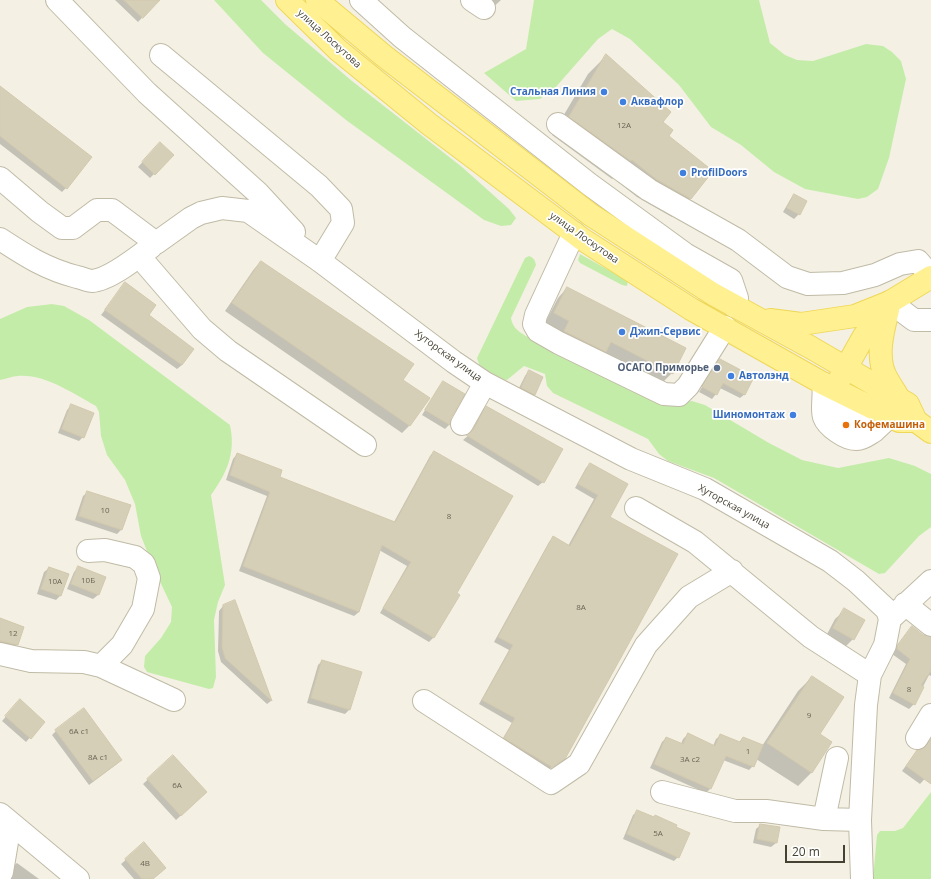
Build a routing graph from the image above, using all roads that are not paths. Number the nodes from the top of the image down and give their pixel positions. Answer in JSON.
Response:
{"nodes":[{"id":1,"x":57,"y":0,"type":"edge"},
{"id":2,"x":287,"y":0,"type":"edge"},
{"id":3,"x":317,"y":0,"type":"edge"},
{"id":4,"x":361,"y":0,"type":"edge"},
{"id":5,"x":161,"y":55,"type":"dead end"},
{"id":6,"x":558,"y":124,"type":"dead end"},
{"id":7,"x":0,"y":178,"type":"edge"},
{"id":8,"x":574,"y":233,"type":"junction"},
{"id":9,"x":0,"y":239,"type":"edge"},
{"id":10,"x":156,"y":243,"type":"junction"},
{"id":11,"x":140,"y":256,"type":"junction"},
{"id":12,"x":320,"y":261,"type":"junction"},
{"id":13,"x":931,"y":277,"type":"edge"},
{"id":14,"x":890,"y":302,"type":"junction"},
{"id":15,"x":734,"y":306,"type":"junction"},
{"id":16,"x":759,"y":319,"type":"junction"},
{"id":17,"x":931,"y":320,"type":"edge"},
{"id":18,"x":725,"y":327,"type":"junction"},
{"id":19,"x":845,"y":367,"type":"junction"},
{"id":20,"x":486,"y":383,"type":"junction"},
{"id":21,"x":830,"y":387,"type":"junction"},
{"id":22,"x":887,"y":415,"type":"junction"},
{"id":23,"x":462,"y":424,"type":"dead end"},
{"id":24,"x":923,"y":426,"type":"edge"},
{"id":25,"x":365,"y":445,"type":"dead end"},
{"id":26,"x":636,"y":508,"type":"dead end"},
{"id":27,"x":88,"y":551,"type":"dead end"},
{"id":28,"x":732,"y":572,"type":"junction"},
{"id":29,"x":931,"y":581,"type":"edge"},
{"id":30,"x":905,"y":604,"type":"junction"},
{"id":31,"x":890,"y":619,"type":"junction"},
{"id":32,"x":931,"y":625,"type":"edge"},
{"id":33,"x":0,"y":654,"type":"edge"},
{"id":34,"x":101,"y":666,"type":"junction"},
{"id":35,"x":870,"y":675,"type":"junction"},
{"id":36,"x":174,"y":700,"type":"dead end"},
{"id":37,"x":424,"y":701,"type":"dead end"},
{"id":38,"x":931,"y":715,"type":"edge"},
{"id":39,"x":917,"y":738,"type":"dead end"},
{"id":40,"x":837,"y":758,"type":"dead end"},
{"id":41,"x":662,"y":792,"type":"dead end"},
{"id":42,"x":824,"y":819,"type":"junction"},
{"id":43,"x":860,"y":820,"type":"junction"},
{"id":44,"x":3,"y":823,"type":"edge"},
{"id":45,"x":0,"y":875,"type":"edge"},
{"id":46,"x":78,"y":879,"type":"edge"},
{"id":47,"x":862,"y":879,"type":"edge"}],
"edges":[{"from":1,"to":12,"type":"street"},
{"from":2,"to":8,"type":"main road","name":"улица Лоскутова"},
{"from":3,"to":15,"type":"main road","name":"улица Лоскутова"},
{"from":4,"to":15,"type":"street"},
{"from":5,"to":12,"type":"street"},
{"from":6,"to":13,"type":"street"},
{"from":7,"to":10,"type":"street"},
{"from":8,"to":18,"type":"main road","name":"улица Лоскутова"},
{"from":8,"to":18,"type":"street"},
{"from":9,"to":11,"type":"street"},
{"from":10,"to":11,"type":"street"},
{"from":10,"to":12,"type":"street"},
{"from":11,"to":25,"type":"street"},
{"from":12,"to":20,"type":"street","name":"Хуторская улица"},
{"from":13,"to":14,"type":"main road"},
{"from":14,"to":16,"type":"main road"},
{"from":14,"to":17,"type":"street"},
{"from":14,"to":19,"type":"main road"},
{"from":14,"to":22,"type":"main road"},
{"from":15,"to":16,"type":"main road","name":"улица Лоскутова"},
{"from":16,"to":19,"type":"main road","name":"улица Лоскутова"},
{"from":18,"to":21,"type":"main road","name":"улица Лоскутова"},
{"from":19,"to":21,"type":"main road"},
{"from":19,"to":22,"type":"main road","name":"улица Лоскутова"},
{"from":20,"to":23,"type":"street"},
{"from":20,"to":31,"type":"street","name":"Хуторская улица"},
{"from":21,"to":22,"type":"main road","name":"улица Лоскутова"},
{"from":21,"to":22,"type":"street"},
{"from":22,"to":24,"type":"main road","name":"улица Лоскутова"},
{"from":26,"to":28,"type":"street"},
{"from":27,"to":34,"type":"street"},
{"from":28,"to":35,"type":"street"},
{"from":28,"to":37,"type":"street"},
{"from":29,"to":30,"type":"street"},
{"from":30,"to":31,"type":"street"},
{"from":30,"to":32,"type":"street"},
{"from":31,"to":35,"type":"street"},
{"from":33,"to":34,"type":"street"},
{"from":34,"to":36,"type":"street"},
{"from":35,"to":43,"type":"street"},
{"from":38,"to":39,"type":"street"},
{"from":40,"to":42,"type":"street"},
{"from":41,"to":42,"type":"street"},
{"from":42,"to":43,"type":"street"},
{"from":43,"to":47,"type":"street"},
{"from":44,"to":45,"type":"street"},
{"from":44,"to":46,"type":"street"}]}
